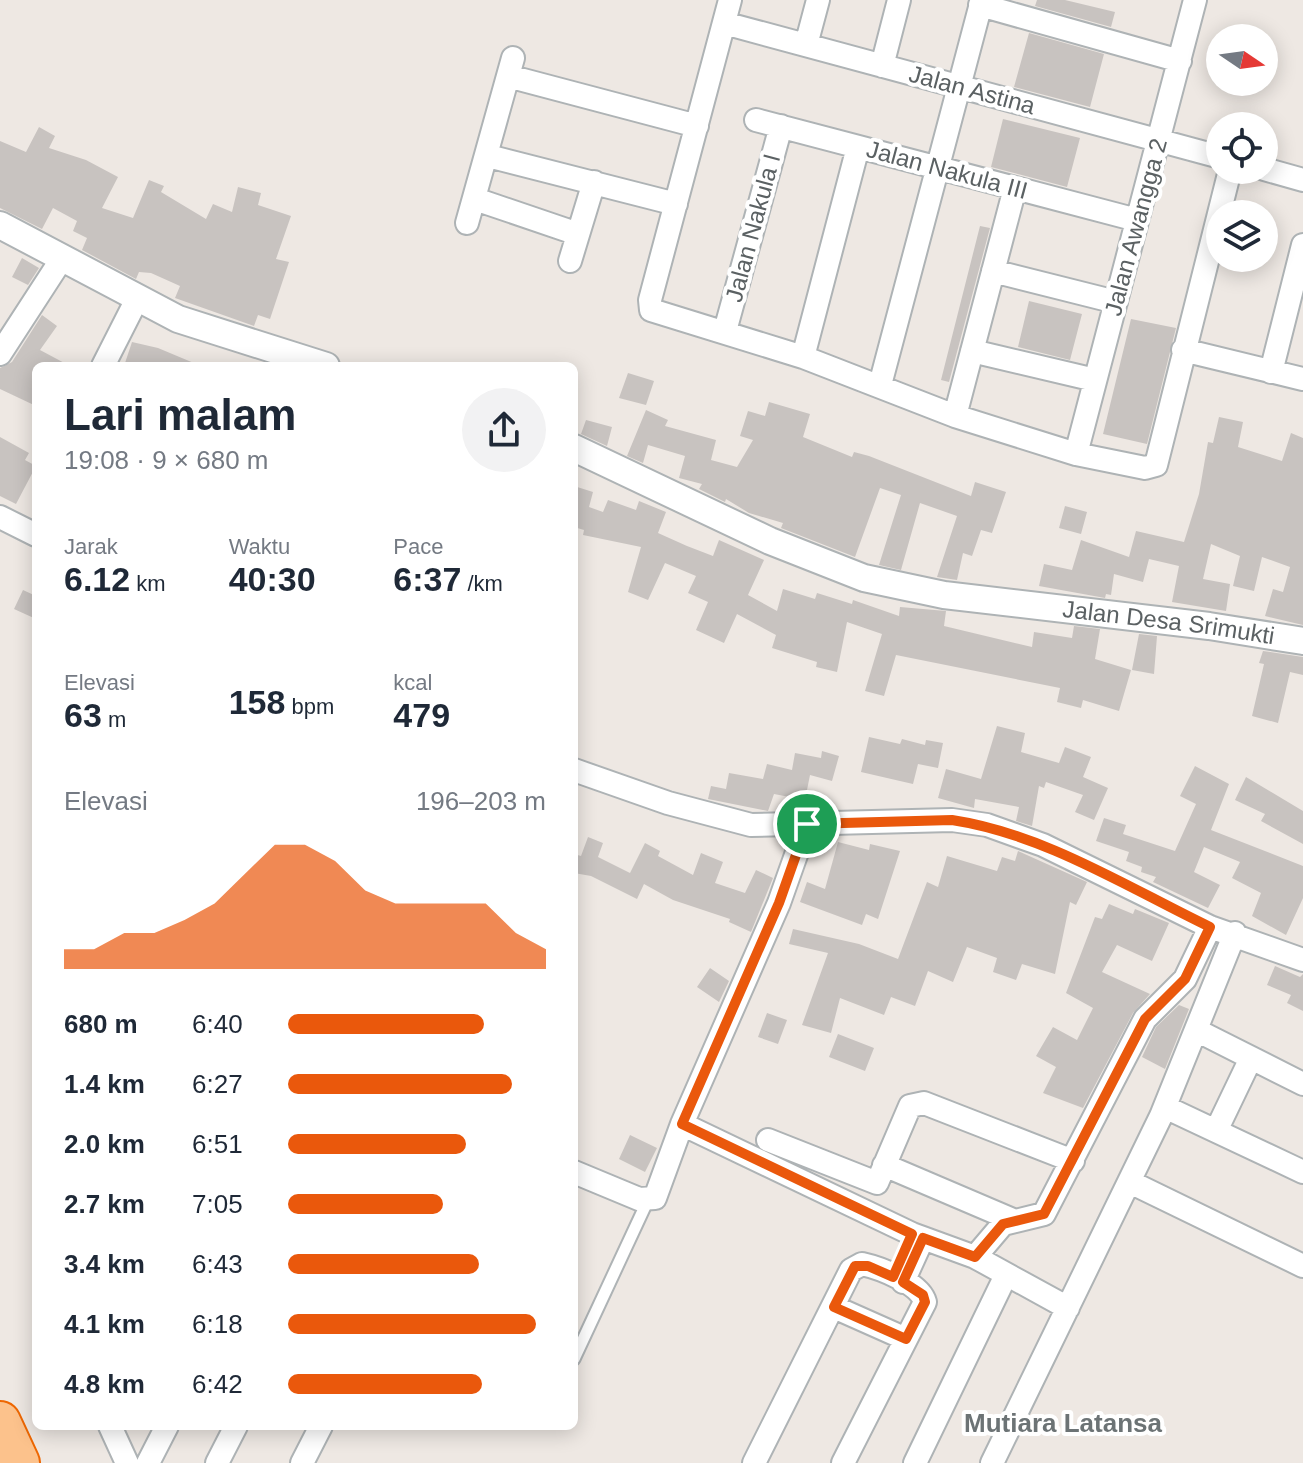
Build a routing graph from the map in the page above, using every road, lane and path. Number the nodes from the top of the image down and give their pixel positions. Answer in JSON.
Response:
{"nodes":[{"id":1,"x":730,"y":0,"type":"edge"},
{"id":2,"x":818,"y":0,"type":"edge"},
{"id":3,"x":899,"y":0,"type":"edge"},
{"id":4,"x":1195,"y":0,"type":"edge"},
{"id":5,"x":981,"y":3,"type":"edge"},
{"id":6,"x":724,"y":23,"type":"junction"},
{"id":7,"x":806,"y":45,"type":"junction"},
{"id":8,"x":1180,"y":61,"type":"junction"},
{"id":9,"x":882,"y":66,"type":"junction"},
{"id":10,"x":959,"y":87,"type":"junction"},
{"id":11,"x":756,"y":120,"type":"dead end"},
{"id":12,"x":697,"y":126,"type":"junction"},
{"id":13,"x":781,"y":126,"type":"junction"},
{"id":14,"x":1158,"y":140,"type":"junction"},
{"id":15,"x":858,"y":147,"type":"junction"},
{"id":16,"x":1206,"y":153,"type":"edge"},
{"id":17,"x":488,"y":156,"type":"junction"},
{"id":18,"x":937,"y":167,"type":"junction"},
{"id":19,"x":1278,"y":173,"type":"edge"},
{"id":20,"x":1303,"y":180,"type":"edge"},
{"id":21,"x":594,"y":182,"type":"junction"},
{"id":22,"x":1226,"y":184,"type":"edge"},
{"id":23,"x":1015,"y":188,"type":"junction"},
{"id":24,"x":475,"y":199,"type":"junction"},
{"id":25,"x":676,"y":204,"type":"junction"},
{"id":26,"x":1137,"y":220,"type":"junction"},
{"id":27,"x":467,"y":223,"type":"dead end"},
{"id":28,"x":0,"y":225,"type":"edge"},
{"id":29,"x":578,"y":234,"type":"junction"},
{"id":30,"x":1303,"y":245,"type":"edge"},
{"id":31,"x":61,"y":260,"type":"junction"},
{"id":32,"x":570,"y":261,"type":"dead end"},
{"id":33,"x":993,"y":271,"type":"junction"},
{"id":34,"x":137,"y":299,"type":"junction"},
{"id":35,"x":1116,"y":302,"type":"junction"},
{"id":36,"x":725,"y":331,"type":"junction"},
{"id":37,"x":1183,"y":350,"type":"junction"},
{"id":38,"x":972,"y":351,"type":"junction"},
{"id":39,"x":0,"y":354,"type":"edge"},
{"id":40,"x":803,"y":357,"type":"junction"},
{"id":41,"x":105,"y":362,"type":"edge"},
{"id":42,"x":312,"y":362,"type":"edge"},
{"id":43,"x":1271,"y":372,"type":"junction"},
{"id":44,"x":1303,"y":379,"type":"edge"},
{"id":45,"x":1095,"y":380,"type":"junction"},
{"id":46,"x":880,"y":385,"type":"junction"},
{"id":47,"x":955,"y":416,"type":"junction"},
{"id":48,"x":578,"y":450,"type":"edge"},
{"id":49,"x":1076,"y":454,"type":"junction"},
{"id":50,"x":0,"y":517,"type":"edge"},
{"id":51,"x":32,"y":533,"type":"edge"},
{"id":52,"x":1303,"y":641,"type":"edge"},
{"id":53,"x":578,"y":779,"type":"edge"},
{"id":54,"x":807,"y":824,"type":"junction"},
{"id":55,"x":1210,"y":927,"type":"junction"},
{"id":56,"x":1235,"y":933,"type":"junction"},
{"id":57,"x":1303,"y":960,"type":"edge"},
{"id":58,"x":1196,"y":1030,"type":"junction"},
{"id":59,"x":1251,"y":1058,"type":"junction"},
{"id":60,"x":1303,"y":1084,"type":"edge"},
{"id":61,"x":1165,"y":1107,"type":"junction"},
{"id":62,"x":682,"y":1124,"type":"junction"},
{"id":63,"x":1216,"y":1131,"type":"junction"},
{"id":64,"x":768,"y":1140,"type":"dead end"},
{"id":65,"x":1073,"y":1161,"type":"junction"},
{"id":66,"x":884,"y":1165,"type":"junction"},
{"id":67,"x":1303,"y":1172,"type":"edge"},
{"id":68,"x":578,"y":1174,"type":"edge"},
{"id":69,"x":1130,"y":1182,"type":"junction"},
{"id":70,"x":648,"y":1200,"type":"junction"},
{"id":71,"x":1013,"y":1220,"type":"junction"},
{"id":72,"x":918,"y":1236,"type":"junction"},
{"id":73,"x":975,"y":1257,"type":"junction"},
{"id":74,"x":1303,"y":1266,"type":"edge"},
{"id":75,"x":1006,"y":1275,"type":"junction"},
{"id":76,"x":898,"y":1279,"type":"junction"},
{"id":77,"x":834,"y":1307,"type":"junction"},
{"id":78,"x":1068,"y":1308,"type":"junction"},
{"id":79,"x":906,"y":1339,"type":"junction"},
{"id":80,"x":578,"y":1350,"type":"edge"},
{"id":81,"x":0,"y":1422,"type":"edge"},
{"id":82,"x":112,"y":1430,"type":"edge"},
{"id":83,"x":165,"y":1430,"type":"edge"},
{"id":84,"x":234,"y":1430,"type":"edge"},
{"id":85,"x":319,"y":1430,"type":"edge"},
{"id":86,"x":19,"y":1463,"type":"edge"},
{"id":87,"x":127,"y":1463,"type":"edge"},
{"id":88,"x":148,"y":1463,"type":"edge"},
{"id":89,"x":217,"y":1463,"type":"edge"},
{"id":90,"x":302,"y":1463,"type":"edge"},
{"id":91,"x":754,"y":1463,"type":"edge"},
{"id":92,"x":843,"y":1463,"type":"edge"},
{"id":93,"x":915,"y":1463,"type":"edge"},
{"id":94,"x":992,"y":1463,"type":"edge"}],
"edges":[{"from":1,"to":6,"type":"street"},
{"from":2,"to":7,"type":"street"},
{"from":3,"to":9,"type":"street"},
{"from":4,"to":8,"type":"street","name":"Jalan Awangga 2"},
{"from":5,"to":8,"type":"street"},
{"from":5,"to":10,"type":"street"},
{"from":6,"to":7,"type":"street","name":"Jalan Astina"},
{"from":6,"to":12,"type":"street"},
{"from":7,"to":9,"type":"street","name":"Jalan Astina"},
{"from":8,"to":14,"type":"street","name":"Jalan Awangga 2"},
{"from":9,"to":10,"type":"street","name":"Jalan Astina"},
{"from":10,"to":14,"type":"street","name":"Jalan Astina"},
{"from":10,"to":18,"type":"street"},
{"from":11,"to":13,"type":"street","name":"Jalan Nakula III"},
{"from":12,"to":17,"type":"street"},
{"from":12,"to":25,"type":"street"},
{"from":13,"to":15,"type":"street","name":"Jalan Nakula III"},
{"from":13,"to":36,"type":"street","name":"Jalan Nakula I"},
{"from":14,"to":16,"type":"street","name":"Jalan Astina"},
{"from":14,"to":26,"type":"street","name":"Jalan Awangga 2"},
{"from":15,"to":18,"type":"street","name":"Jalan Nakula III"},
{"from":15,"to":40,"type":"street"},
{"from":17,"to":21,"type":"street"},
{"from":17,"to":24,"type":"street"},
{"from":18,"to":23,"type":"street","name":"Jalan Nakula III"},
{"from":18,"to":46,"type":"street"},
{"from":19,"to":20,"type":"street"},
{"from":21,"to":25,"type":"street"},
{"from":21,"to":29,"type":"street"},
{"from":22,"to":37,"type":"street"},
{"from":23,"to":26,"type":"street","name":"Jalan Nakula III"},
{"from":23,"to":33,"type":"street"},
{"from":24,"to":27,"type":"street"},
{"from":24,"to":29,"type":"street"},
{"from":25,"to":36,"type":"street"},
{"from":26,"to":35,"type":"street","name":"Jalan Awangga 2"},
{"from":28,"to":31,"type":"street"},
{"from":29,"to":32,"type":"street"},
{"from":30,"to":43,"type":"street"},
{"from":31,"to":34,"type":"street"},
{"from":31,"to":39,"type":"street"},
{"from":33,"to":35,"type":"street"},
{"from":33,"to":38,"type":"street"},
{"from":34,"to":41,"type":"street"},
{"from":34,"to":42,"type":"street"},
{"from":35,"to":45,"type":"street","name":"Jalan Awangga 2"},
{"from":36,"to":40,"type":"street"},
{"from":37,"to":43,"type":"street"},
{"from":37,"to":49,"type":"street"},
{"from":38,"to":45,"type":"street"},
{"from":38,"to":47,"type":"street"},
{"from":40,"to":46,"type":"street"},
{"from":43,"to":44,"type":"street"},
{"from":45,"to":49,"type":"street","name":"Jalan Awangga 2"},
{"from":46,"to":47,"type":"street"},
{"from":47,"to":49,"type":"street"},
{"from":48,"to":52,"type":"street","name":"Jalan Desa Srimukti"},
{"from":50,"to":51,"type":"street"},
{"from":53,"to":54,"type":"street"},
{"from":54,"to":55,"type":"street"},
{"from":54,"to":62,"type":"street"},
{"from":55,"to":56,"type":"street"},
{"from":55,"to":65,"type":"street"},
{"from":56,"to":57,"type":"street"},
{"from":56,"to":58,"type":"street"},
{"from":58,"to":59,"type":"street"},
{"from":58,"to":61,"type":"street"},
{"from":59,"to":60,"type":"street"},
{"from":59,"to":63,"type":"street"},
{"from":61,"to":63,"type":"street"},
{"from":61,"to":69,"type":"street"},
{"from":62,"to":70,"type":"street"},
{"from":62,"to":72,"type":"street"},
{"from":63,"to":67,"type":"street"},
{"from":64,"to":66,"type":"street"},
{"from":65,"to":66,"type":"street"},
{"from":65,"to":71,"type":"street"},
{"from":66,"to":71,"type":"street"},
{"from":68,"to":70,"type":"street"},
{"from":69,"to":74,"type":"street"},
{"from":69,"to":78,"type":"street"},
{"from":70,"to":80,"type":"lane"},
{"from":71,"to":73,"type":"street"},
{"from":72,"to":73,"type":"street"},
{"from":72,"to":76,"type":"street"},
{"from":73,"to":75,"type":"street"},
{"from":75,"to":78,"type":"street"},
{"from":75,"to":93,"type":"street"},
{"from":76,"to":77,"type":"street"},
{"from":76,"to":79,"type":"street"},
{"from":77,"to":79,"type":"street"},
{"from":77,"to":91,"type":"street"},
{"from":78,"to":94,"type":"street"},
{"from":79,"to":92,"type":"street"},
{"from":81,"to":86,"type":"highway"},
{"from":82,"to":87,"type":"street"},
{"from":83,"to":88,"type":"street"},
{"from":84,"to":89,"type":"street"},
{"from":85,"to":90,"type":"street"}]}
